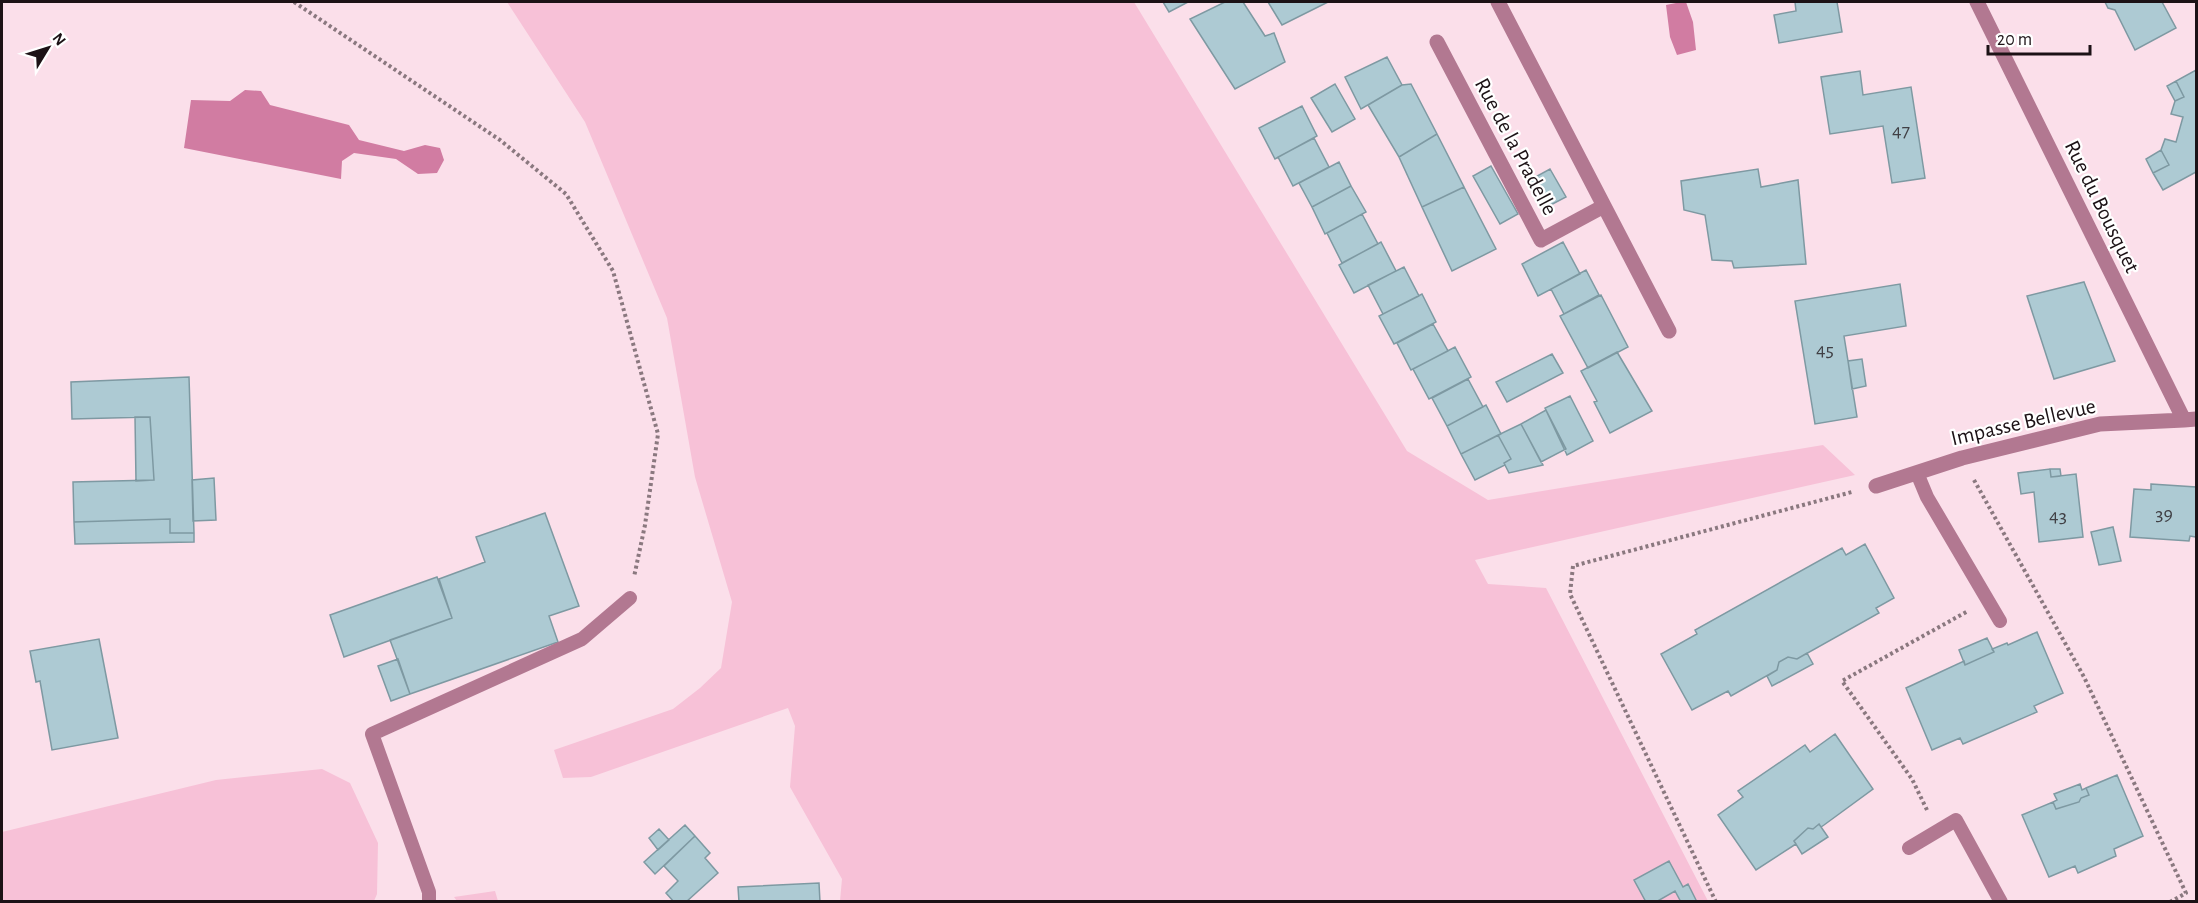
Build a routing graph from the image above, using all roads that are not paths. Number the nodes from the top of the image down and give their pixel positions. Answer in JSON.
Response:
{"nodes":[{"id":1,"x":1498,"y":2,"type":"edge"},
{"id":2,"x":1977,"y":2,"type":"edge"},
{"id":3,"x":1437,"y":42,"type":"dead end"},
{"id":4,"x":1604,"y":206,"type":"junction"},
{"id":5,"x":1670,"y":331,"type":"dead end"},
{"id":6,"x":2190,"y":419,"type":"edge"},
{"id":7,"x":1917,"y":473,"type":"junction"},
{"id":8,"x":1876,"y":486,"type":"road end"},
{"id":9,"x":630,"y":598,"type":"road end"},
{"id":10,"x":2000,"y":621,"type":"dead end"},
{"id":11,"x":1909,"y":848,"type":"dead end"},
{"id":12,"x":429,"y":902,"type":"edge"},
{"id":13,"x":2001,"y":902,"type":"edge"}],
"edges":[{"from":1,"to":4,"type":"street"},
{"from":2,"to":6,"type":"street","name":"Rue du Bousquet"},
{"from":3,"to":4,"type":"street","name":"Rue de la Pradelle"},
{"from":4,"to":5,"type":"street"},
{"from":6,"to":7,"type":"street","name":"Impasse Bellevue"},
{"from":7,"to":8,"type":"street","name":"Impasse Bellevue"},
{"from":7,"to":10,"type":"lane"},
{"from":9,"to":12,"type":"lane"},
{"from":11,"to":13,"type":"lane"}]}
